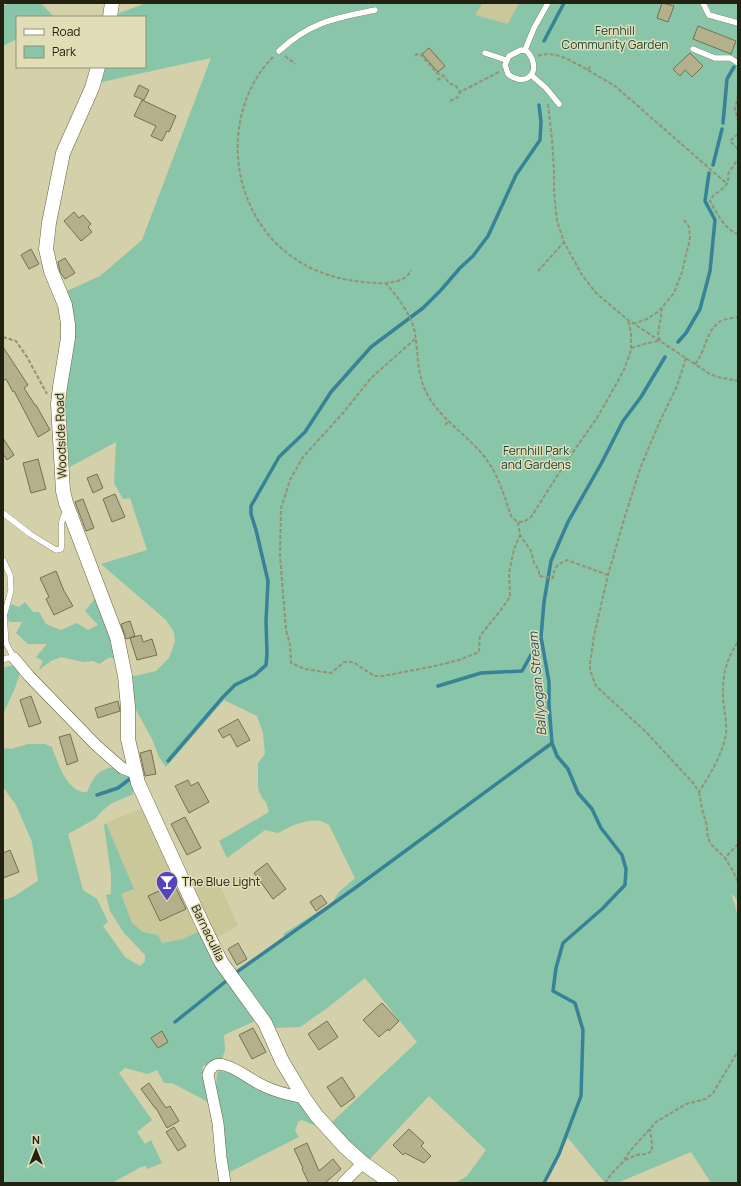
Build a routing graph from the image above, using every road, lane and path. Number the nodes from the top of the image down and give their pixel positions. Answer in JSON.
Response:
{"nodes":[{"id":1,"x":112,"y":3,"type":"edge"},
{"id":2,"x":548,"y":3,"type":"edge"},
{"id":3,"x":703,"y":3,"type":"edge"},
{"id":4,"x":375,"y":10,"type":"dead end"},
{"id":5,"x":110,"y":16,"type":"edge"},
{"id":6,"x":738,"y":23,"type":"edge"},
{"id":7,"x":693,"y":49,"type":"dead end"},
{"id":8,"x":525,"y":50,"type":"junction"},
{"id":9,"x":279,"y":51,"type":"junction"},
{"id":10,"x":485,"y":53,"type":"dead end"},
{"id":11,"x":415,"y":56,"type":"dead end"},
{"id":12,"x":531,"y":58,"type":"junction"},
{"id":13,"x":506,"y":60,"type":"junction"},
{"id":14,"x":738,"y":63,"type":"edge"},
{"id":15,"x":295,"y":64,"type":"dead end"},
{"id":16,"x":591,"y":65,"type":"dead end"},
{"id":17,"x":98,"y":68,"type":"edge"},
{"id":18,"x":588,"y":70,"type":"junction"},
{"id":19,"x":498,"y":73,"type":"dead end"},
{"id":20,"x":531,"y":75,"type":"junction"},
{"id":21,"x":444,"y":76,"type":"junction"},
{"id":22,"x":437,"y":80,"type":"dead end"},
{"id":23,"x":546,"y":88,"type":"junction"},
{"id":24,"x":460,"y":92,"type":"junction"},
{"id":25,"x":738,"y":96,"type":"edge"},
{"id":26,"x":450,"y":101,"type":"dead end"},
{"id":27,"x":559,"y":104,"type":"dead end"},
{"id":28,"x":738,"y":122,"type":"edge"},
{"id":29,"x":738,"y":134,"type":"edge"},
{"id":30,"x":738,"y":149,"type":"edge"},
{"id":31,"x":738,"y":156,"type":"edge"},
{"id":32,"x":726,"y":186,"type":"junction"},
{"id":33,"x":684,"y":220,"type":"dead end"},
{"id":34,"x":738,"y":234,"type":"edge"},
{"id":35,"x":564,"y":242,"type":"junction"},
{"id":36,"x":411,"y":270,"type":"dead end"},
{"id":37,"x":538,"y":271,"type":"dead end"},
{"id":38,"x":385,"y":284,"type":"junction"},
{"id":39,"x":662,"y":308,"type":"junction"},
{"id":40,"x":738,"y":317,"type":"edge"},
{"id":41,"x":628,"y":320,"type":"junction"},
{"id":42,"x":633,"y":324,"type":"junction"},
{"id":43,"x":3,"y":337,"type":"edge"},
{"id":44,"x":415,"y":339,"type":"junction"},
{"id":45,"x":660,"y":341,"type":"junction"},
{"id":46,"x":631,"y":348,"type":"junction"},
{"id":47,"x":686,"y":358,"type":"junction"},
{"id":48,"x":695,"y":364,"type":"junction"},
{"id":49,"x":40,"y":379,"type":"dead end"},
{"id":50,"x":738,"y":381,"type":"edge"},
{"id":51,"x":449,"y":421,"type":"junction"},
{"id":52,"x":445,"y":425,"type":"dead end"},
{"id":53,"x":68,"y":508,"type":"junction"},
{"id":54,"x":3,"y":513,"type":"edge"},
{"id":55,"x":518,"y":522,"type":"junction"},
{"id":56,"x":520,"y":535,"type":"junction"},
{"id":57,"x":3,"y":560,"type":"edge"},
{"id":58,"x":608,"y":575,"type":"junction"},
{"id":59,"x":738,"y":642,"type":"edge"},
{"id":60,"x":8,"y":659,"type":"edge"},
{"id":61,"x":132,"y":758,"type":"joint"},
{"id":62,"x":135,"y":773,"type":"junction"},
{"id":63,"x":699,"y":792,"type":"junction"},
{"id":64,"x":738,"y":844,"type":"edge"},
{"id":65,"x":725,"y":858,"type":"junction"},
{"id":66,"x":738,"y":910,"type":"edge"},
{"id":67,"x":738,"y":1051,"type":"edge"},
{"id":68,"x":304,"y":1098,"type":"junction"},
{"id":69,"x":650,"y":1129,"type":"junction"},
{"id":70,"x":624,"y":1160,"type":"junction"},
{"id":71,"x":363,"y":1163,"type":"junction"},
{"id":72,"x":225,"y":1183,"type":"edge"},
{"id":73,"x":343,"y":1183,"type":"edge"},
{"id":74,"x":391,"y":1183,"type":"edge"},
{"id":75,"x":606,"y":1183,"type":"edge"}],
"edges":[{"from":1,"to":5,"type":"street"},
{"from":2,"to":8,"type":"lane"},
{"from":3,"to":6,"type":"lane"},
{"from":4,"to":9,"type":"lane"},
{"from":7,"to":14,"type":"lane"},
{"from":8,"to":12,"type":"lane"},
{"from":8,"to":13,"type":"lane"},
{"from":9,"to":15,"type":"path"},
{"from":9,"to":38,"type":"path"},
{"from":10,"to":13,"type":"lane"},
{"from":11,"to":21,"type":"path"},
{"from":12,"to":18,"type":"path"},
{"from":12,"to":20,"type":"lane"},
{"from":13,"to":20,"type":"lane"},
{"from":16,"to":18,"type":"path"},
{"from":17,"to":53,"type":"street","name":"Woodside Road"},
{"from":18,"to":32,"type":"path"},
{"from":19,"to":24,"type":"path"},
{"from":20,"to":23,"type":"lane"},
{"from":21,"to":22,"type":"path"},
{"from":21,"to":24,"type":"path"},
{"from":23,"to":27,"type":"lane"},
{"from":23,"to":35,"type":"path"},
{"from":24,"to":26,"type":"path"},
{"from":25,"to":28,"type":"path"},
{"from":29,"to":30,"type":"path"},
{"from":31,"to":32,"type":"path"},
{"from":32,"to":34,"type":"path"},
{"from":33,"to":39,"type":"path"},
{"from":35,"to":37,"type":"path"},
{"from":35,"to":41,"type":"path"},
{"from":36,"to":38,"type":"path"},
{"from":38,"to":44,"type":"path"},
{"from":39,"to":42,"type":"path"},
{"from":39,"to":45,"type":"path"},
{"from":40,"to":48,"type":"path"},
{"from":41,"to":42,"type":"path"},
{"from":41,"to":46,"type":"path"},
{"from":42,"to":45,"type":"path"},
{"from":43,"to":49,"type":"path"},
{"from":44,"to":51,"type":"path"},
{"from":44,"to":56,"type":"path"},
{"from":45,"to":46,"type":"path"},
{"from":45,"to":47,"type":"path"},
{"from":46,"to":55,"type":"path"},
{"from":47,"to":48,"type":"path"},
{"from":47,"to":58,"type":"path"},
{"from":48,"to":50,"type":"path"},
{"from":51,"to":52,"type":"path"},
{"from":51,"to":55,"type":"path"},
{"from":53,"to":54,"type":"lane"},
{"from":53,"to":61,"type":"street","name":"Woodside Road"},
{"from":55,"to":56,"type":"path"},
{"from":56,"to":58,"type":"path"},
{"from":57,"to":60,"type":"lane"},
{"from":58,"to":63,"type":"path"},
{"from":59,"to":63,"type":"path"},
{"from":60,"to":62,"type":"street"},
{"from":61,"to":62,"type":"street","name":"Barnacullia"},
{"from":62,"to":68,"type":"street","name":"Barnacullia"},
{"from":63,"to":65,"type":"path"},
{"from":64,"to":65,"type":"path"},
{"from":65,"to":66,"type":"path"},
{"from":67,"to":69,"type":"path"},
{"from":68,"to":71,"type":"street","name":"Barnacullia"},
{"from":68,"to":72,"type":"street"},
{"from":69,"to":70,"type":"path"},
{"from":69,"to":70,"type":"path"},
{"from":70,"to":75,"type":"path"},
{"from":71,"to":73,"type":"street"},
{"from":71,"to":74,"type":"street","name":"Barnacullia"}]}
